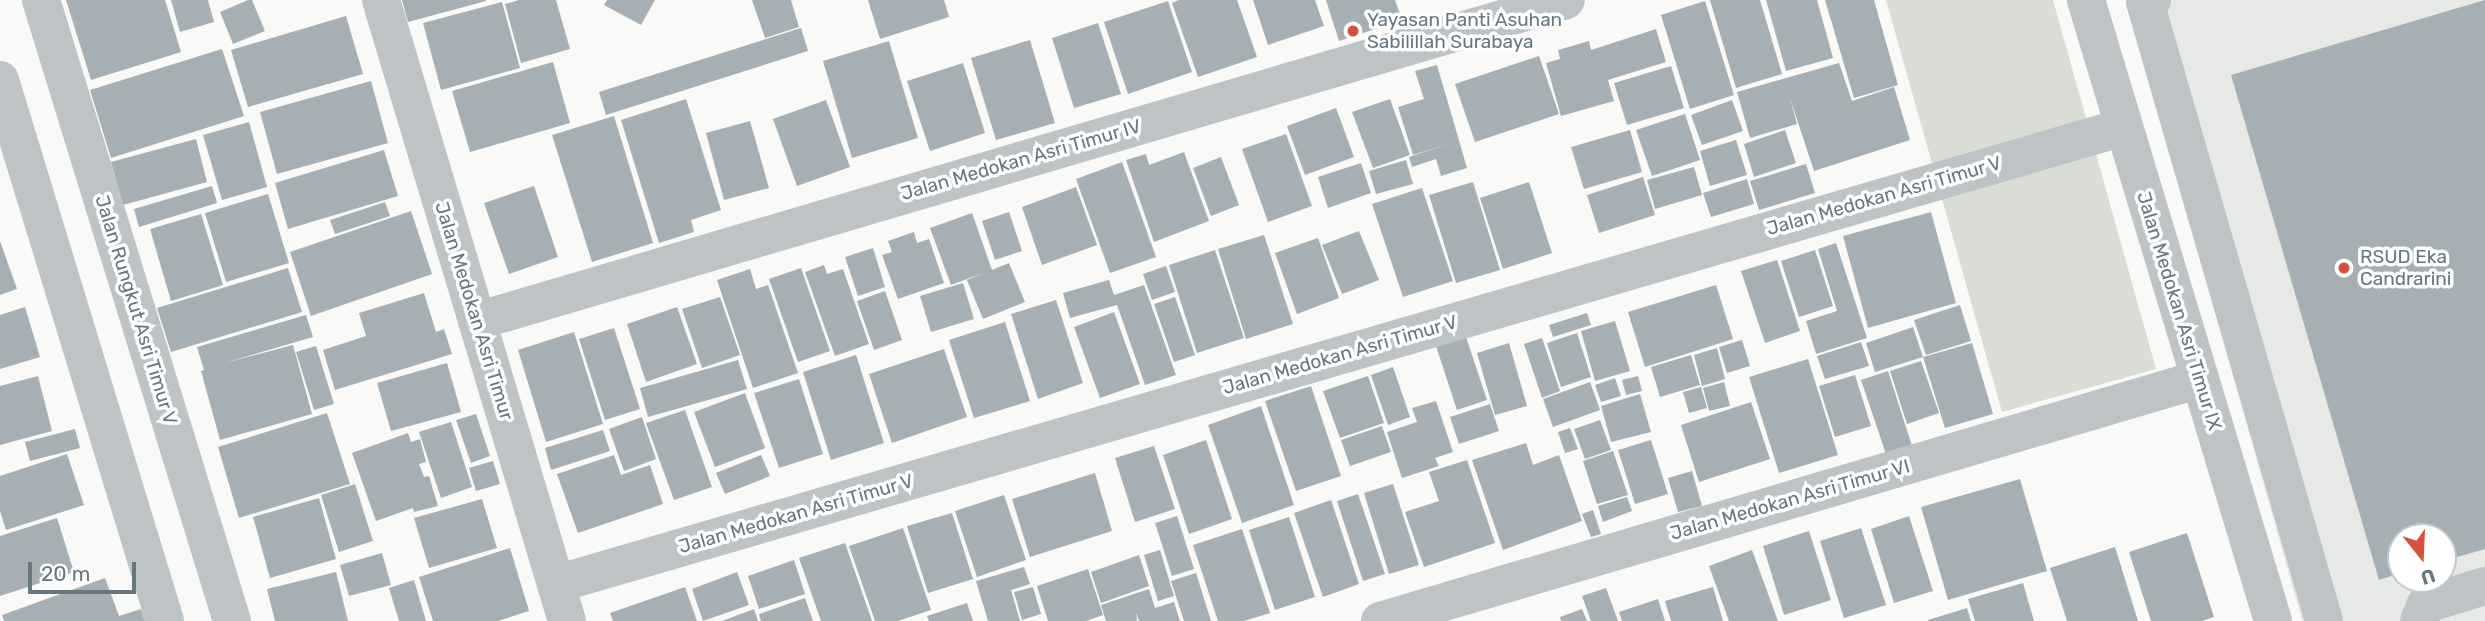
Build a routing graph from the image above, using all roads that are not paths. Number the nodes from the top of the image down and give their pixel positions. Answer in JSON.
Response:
{"nodes":[{"id":1,"x":41,"y":0,"type":"edge"},
{"id":2,"x":381,"y":0,"type":"edge"},
{"id":3,"x":1566,"y":0,"type":"edge"},
{"id":4,"x":2086,"y":0,"type":"edge"},
{"id":5,"x":2151,"y":0,"type":"edge"},
{"id":6,"x":0,"y":80,"type":"edge"},
{"id":7,"x":2124,"y":127,"type":"junction"},
{"id":8,"x":477,"y":321,"type":"junction"},
{"id":9,"x":2200,"y":379,"type":"junction"},
{"id":10,"x":556,"y":584,"type":"junction"},
{"id":11,"x":2485,"y":586,"type":"edge"},
{"id":12,"x":165,"y":621,"type":"edge"},
{"id":13,"x":232,"y":621,"type":"edge"},
{"id":14,"x":567,"y":621,"type":"edge"},
{"id":15,"x":1380,"y":621,"type":"edge"},
{"id":16,"x":2273,"y":621,"type":"edge"},
{"id":17,"x":2324,"y":621,"type":"edge"},
{"id":18,"x":2419,"y":621,"type":"edge"}],
"edges":[{"from":1,"to":13,"type":"street","name":"Jalan Rungkut Asri Timur V"},
{"from":2,"to":8,"type":"street","name":"Jalan Medokan Asri Timur"},
{"from":3,"to":8,"type":"street","name":"Jalan Medokan Asri Timur IV"},
{"from":4,"to":7,"type":"street","name":"Jalan Medokan Asri Timur IX"},
{"from":5,"to":17,"type":"street"},
{"from":6,"to":12,"type":"street"},
{"from":7,"to":9,"type":"street","name":"Jalan Medokan Asri Timur IX"},
{"from":7,"to":10,"type":"street","name":"Jalan Medokan Asri Timur V"},
{"from":8,"to":10,"type":"street","name":"Jalan Medokan Asri Timur"},
{"from":9,"to":15,"type":"street","name":"Jalan Medokan Asri Timur VI"},
{"from":9,"to":16,"type":"street","name":"Jalan Medokan Asri Timur IX"},
{"from":10,"to":14,"type":"street","name":"Jalan Medokan Asri Timur"},
{"from":11,"to":18,"type":"street"}]}
